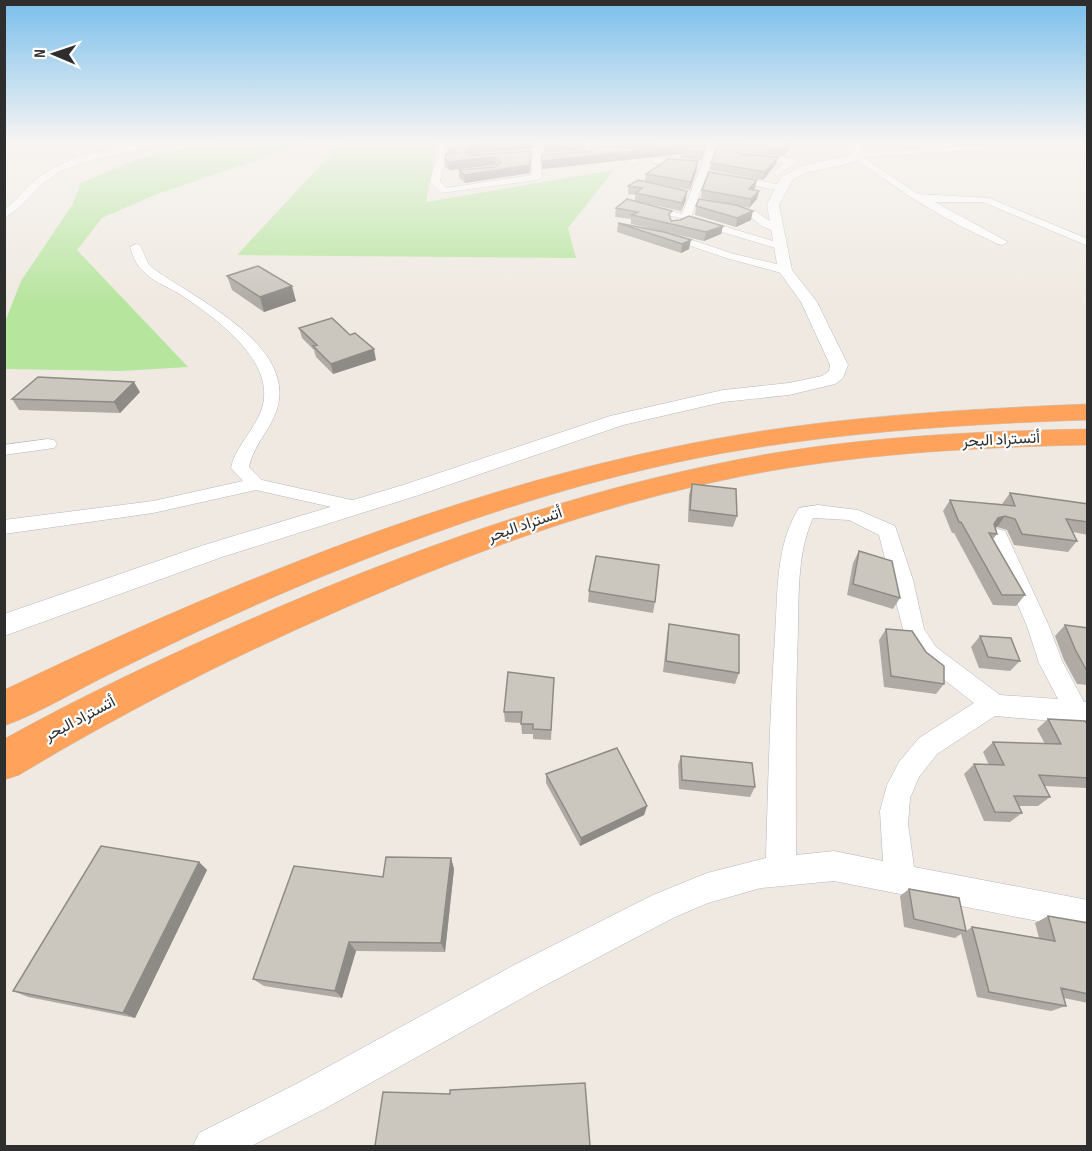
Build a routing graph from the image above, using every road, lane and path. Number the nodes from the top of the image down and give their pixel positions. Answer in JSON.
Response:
{"nodes":[{"id":1,"x":27,"y":196,"type":"edge"},
{"id":2,"x":694,"y":196,"type":"edge"},
{"id":3,"x":703,"y":196,"type":"edge"},
{"id":4,"x":780,"y":196,"type":"edge"},
{"id":5,"x":917,"y":196,"type":"edge"},
{"id":6,"x":920,"y":198,"type":"junction"},
{"id":7,"x":704,"y":204,"type":"edge"},
{"id":8,"x":633,"y":206,"type":"edge"},
{"id":9,"x":716,"y":206,"type":"edge"},
{"id":10,"x":4,"y":215,"type":"edge"},
{"id":11,"x":686,"y":218,"type":"junction"},
{"id":12,"x":778,"y":237,"type":"junction"},
{"id":13,"x":1002,"y":242,"type":"dead end"},
{"id":14,"x":1088,"y":243,"type":"edge"},
{"id":15,"x":136,"y":247,"type":"dead end"},
{"id":16,"x":785,"y":270,"type":"junction"},
{"id":17,"x":1088,"y":412,"type":"edge"},
{"id":18,"x":1088,"y":437,"type":"edge"},
{"id":19,"x":48,"y":444,"type":"dead end"},
{"id":20,"x":4,"y":450,"type":"edge"},
{"id":21,"x":256,"y":484,"type":"junction"},
{"id":22,"x":358,"y":507,"type":"junction"},
{"id":23,"x":4,"y":527,"type":"edge"},
{"id":24,"x":998,"y":536,"type":"edge"},
{"id":25,"x":4,"y":625,"type":"edge"},
{"id":26,"x":995,"y":705,"type":"junction"},
{"id":27,"x":4,"y":709,"type":"edge"},
{"id":28,"x":1082,"y":713,"type":"edge"},
{"id":29,"x":4,"y":762,"type":"edge"},
{"id":30,"x":781,"y":871,"type":"junction"},
{"id":31,"x":901,"y":879,"type":"junction"},
{"id":32,"x":1088,"y":916,"type":"edge"},
{"id":33,"x":212,"y":1146,"type":"edge"}],
"edges":[{"from":1,"to":10,"type":"street"},
{"from":2,"to":11,"type":"street"},
{"from":3,"to":7,"type":"street"},
{"from":4,"to":12,"type":"street"},
{"from":5,"to":6,"type":"street"},
{"from":6,"to":13,"type":"street"},
{"from":6,"to":14,"type":"street"},
{"from":8,"to":11,"type":"street"},
{"from":9,"to":12,"type":"street"},
{"from":11,"to":12,"type":"street"},
{"from":11,"to":16,"type":"street"},
{"from":12,"to":16,"type":"street"},
{"from":15,"to":21,"type":"street"},
{"from":16,"to":22,"type":"street"},
{"from":17,"to":27,"type":"highway","name":"أتستراد البحر"},
{"from":18,"to":29,"type":"highway","name":"أتستراد البحر"},
{"from":19,"to":20,"type":"street"},
{"from":21,"to":22,"type":"street"},
{"from":21,"to":23,"type":"street"},
{"from":22,"to":25,"type":"street"},
{"from":24,"to":28,"type":"street"},
{"from":26,"to":28,"type":"street"},
{"from":26,"to":30,"type":"street"},
{"from":26,"to":31,"type":"street"},
{"from":30,"to":31,"type":"street"},
{"from":30,"to":33,"type":"street"},
{"from":31,"to":32,"type":"street"}]}
